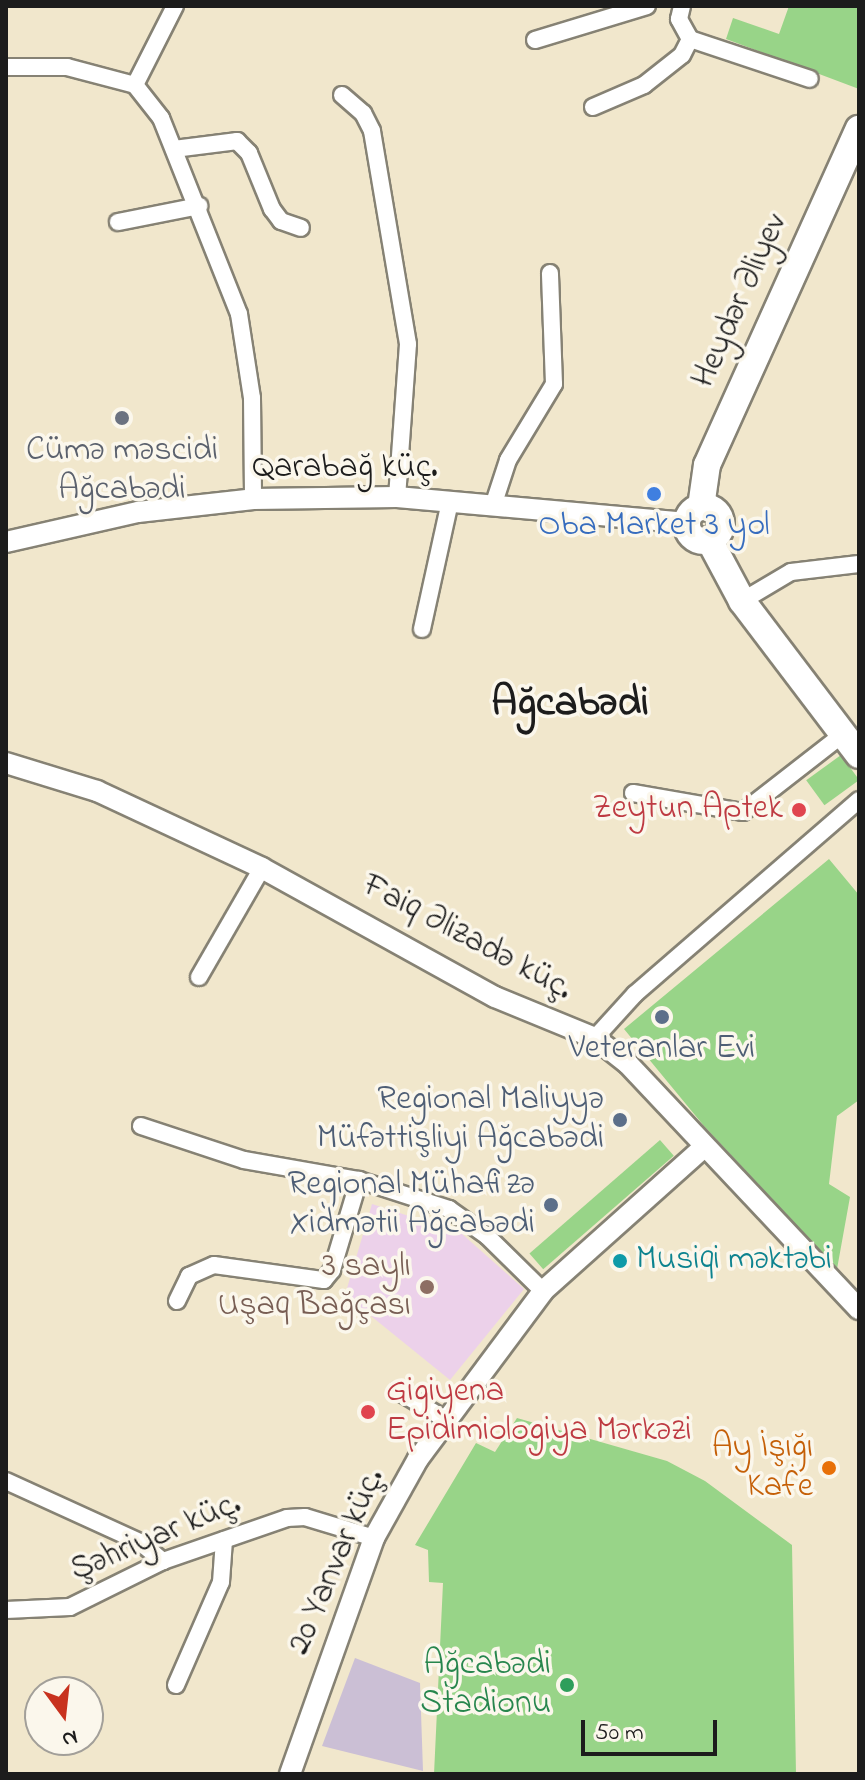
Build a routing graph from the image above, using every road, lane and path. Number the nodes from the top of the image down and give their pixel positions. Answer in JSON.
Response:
{"nodes":[{"id":1,"x":175,"y":6,"type":"edge"},
{"id":2,"x":647,"y":6,"type":"edge"},
{"id":3,"x":682,"y":6,"type":"edge"},
{"id":4,"x":690,"y":39,"type":"junction"},
{"id":5,"x":535,"y":40,"type":"dead end"},
{"id":6,"x":6,"y":67,"type":"edge"},
{"id":7,"x":810,"y":79,"type":"dead end"},
{"id":8,"x":135,"y":85,"type":"junction"},
{"id":9,"x":342,"y":95,"type":"dead end"},
{"id":10,"x":593,"y":107,"type":"dead end"},
{"id":11,"x":859,"y":129,"type":"edge"},
{"id":12,"x":174,"y":149,"type":"junction"},
{"id":13,"x":199,"y":206,"type":"junction"},
{"id":14,"x":118,"y":222,"type":"dead end"},
{"id":15,"x":301,"y":228,"type":"dead end"},
{"id":16,"x":550,"y":273,"type":"dead end"},
{"id":17,"x":397,"y":497,"type":"junction"},
{"id":18,"x":253,"y":499,"type":"junction"},
{"id":19,"x":450,"y":502,"type":"junction"},
{"id":20,"x":493,"y":506,"type":"junction"},
{"id":21,"x":694,"y":515,"type":"junction"},
{"id":22,"x":6,"y":542,"type":"edge"},
{"id":23,"x":859,"y":564,"type":"edge"},
{"id":24,"x":742,"y":601,"type":"junction"},
{"id":25,"x":422,"y":629,"type":"dead end"},
{"id":26,"x":842,"y":735,"type":"junction"},
{"id":27,"x":859,"y":755,"type":"edge"},
{"id":28,"x":6,"y":763,"type":"edge"},
{"id":29,"x":633,"y":793,"type":"dead end"},
{"id":30,"x":859,"y":800,"type":"edge"},
{"id":31,"x":262,"y":868,"type":"junction"},
{"id":32,"x":199,"y":977,"type":"dead end"},
{"id":33,"x":595,"y":1038,"type":"junction"},
{"id":34,"x":141,"y":1126,"type":"dead end"},
{"id":35,"x":702,"y":1149,"type":"junction"},
{"id":36,"x":359,"y":1180,"type":"junction"},
{"id":37,"x":543,"y":1291,"type":"junction"},
{"id":38,"x":177,"y":1301,"type":"dead end"},
{"id":39,"x":859,"y":1309,"type":"edge"},
{"id":40,"x":398,"y":1391,"type":"dead end"},
{"id":41,"x":445,"y":1419,"type":"junction"},
{"id":42,"x":6,"y":1481,"type":"edge"},
{"id":43,"x":374,"y":1538,"type":"junction"},
{"id":44,"x":224,"y":1540,"type":"junction"},
{"id":45,"x":163,"y":1561,"type":"junction"},
{"id":46,"x":6,"y":1610,"type":"edge"},
{"id":47,"x":176,"y":1685,"type":"dead end"},
{"id":48,"x":290,"y":1774,"type":"edge"}],
"edges":[{"from":1,"to":8,"type":"street"},
{"from":2,"to":5,"type":"street"},
{"from":3,"to":4,"type":"street"},
{"from":4,"to":7,"type":"street"},
{"from":4,"to":10,"type":"street"},
{"from":6,"to":8,"type":"street"},
{"from":8,"to":12,"type":"street"},
{"from":9,"to":17,"type":"street"},
{"from":11,"to":21,"type":"main road","name":"Heydər Əliyev"},
{"from":12,"to":13,"type":"street"},
{"from":12,"to":15,"type":"street"},
{"from":13,"to":14,"type":"street"},
{"from":13,"to":18,"type":"street"},
{"from":16,"to":20,"type":"street"},
{"from":17,"to":18,"type":"street","name":"Qarabağ küç."},
{"from":17,"to":19,"type":"street","name":"Qarabağ küç."},
{"from":18,"to":22,"type":"street","name":"Qarabağ küç."},
{"from":19,"to":20,"type":"street","name":"Qarabağ küç."},
{"from":19,"to":25,"type":"street"},
{"from":20,"to":21,"type":"street","name":"Qarabağ küç."},
{"from":21,"to":24,"type":"main road"},
{"from":23,"to":24,"type":"street"},
{"from":24,"to":26,"type":"main road"},
{"from":26,"to":27,"type":"main road"},
{"from":26,"to":29,"type":"street"},
{"from":28,"to":31,"type":"street","name":"Faiq Əlizadə küç."},
{"from":30,"to":33,"type":"street"},
{"from":31,"to":32,"type":"street"},
{"from":31,"to":33,"type":"street","name":"Faiq Əlizadə küç."},
{"from":33,"to":35,"type":"street","name":"Faiq Əlizadə küç."},
{"from":34,"to":36,"type":"street"},
{"from":35,"to":37,"type":"street","name":"20 Yanvar küç."},
{"from":35,"to":39,"type":"street","name":"Faiq Əlizadə küç."},
{"from":36,"to":37,"type":"street"},
{"from":36,"to":38,"type":"street"},
{"from":37,"to":41,"type":"street","name":"20 Yanvar küç."},
{"from":40,"to":41,"type":"street"},
{"from":41,"to":43,"type":"street","name":"20 Yanvar küç."},
{"from":42,"to":45,"type":"street"},
{"from":43,"to":44,"type":"street","name":"Şəhriyar küç."},
{"from":43,"to":48,"type":"street","name":"20 Yanvar küç."},
{"from":44,"to":45,"type":"street","name":"Şəhriyar küç."},
{"from":44,"to":47,"type":"street"},
{"from":45,"to":46,"type":"street","name":"Şəhriyar küç."}]}
